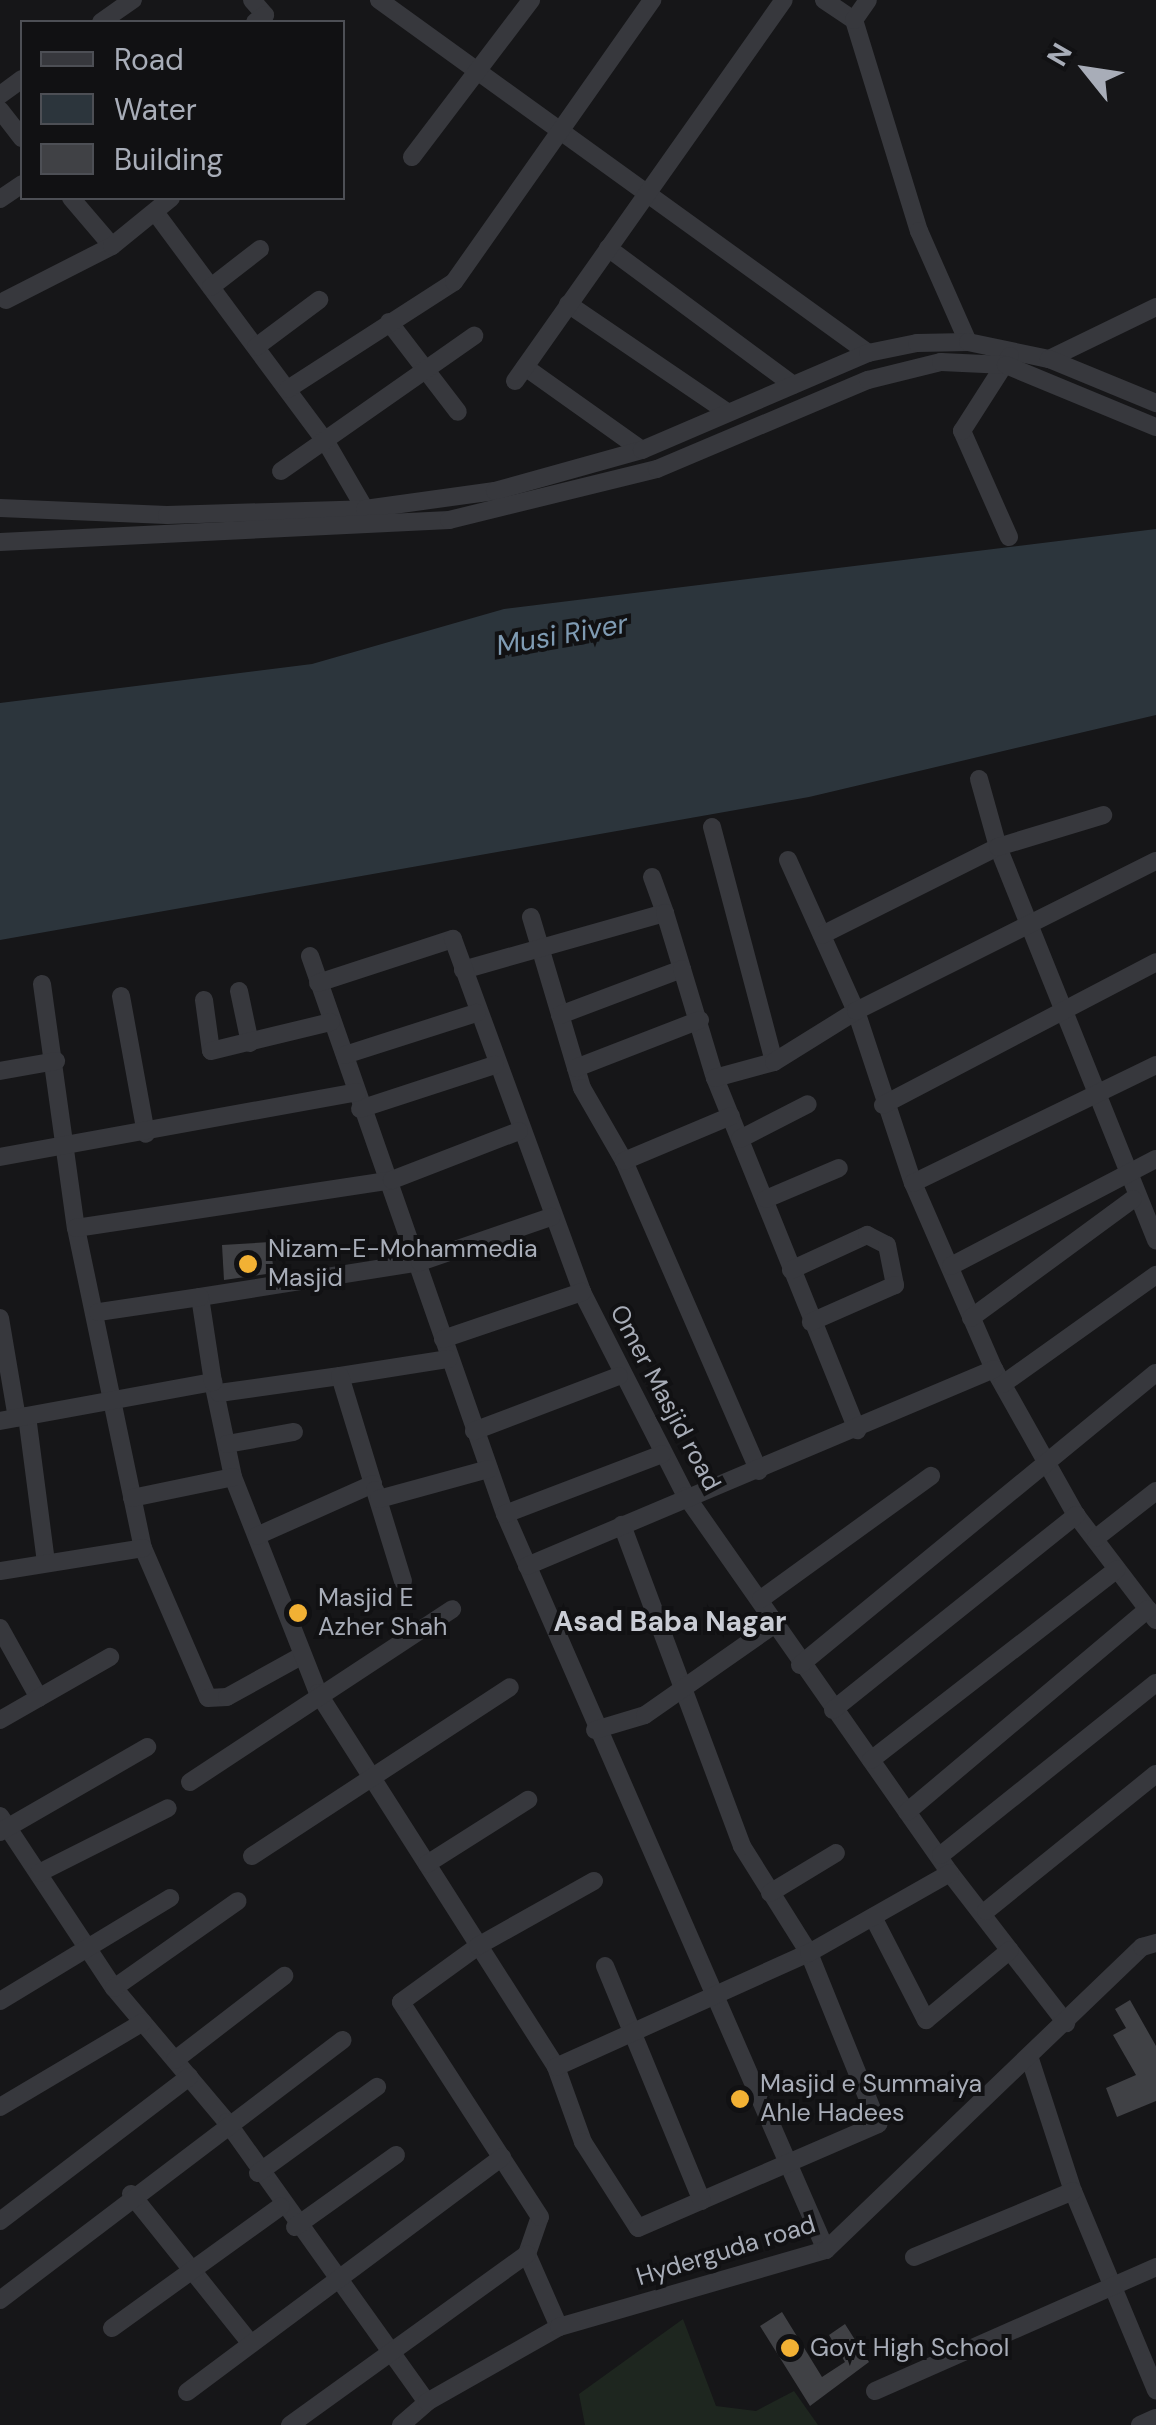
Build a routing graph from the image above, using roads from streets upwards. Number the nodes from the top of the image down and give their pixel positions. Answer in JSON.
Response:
{"nodes":[{"id":1,"x":133,"y":0,"type":"edge"},
{"id":2,"x":252,"y":0,"type":"edge"},
{"id":3,"x":379,"y":0,"type":"edge"},
{"id":4,"x":530,"y":0,"type":"edge"},
{"id":5,"x":652,"y":0,"type":"edge"},
{"id":6,"x":784,"y":0,"type":"edge"},
{"id":7,"x":824,"y":0,"type":"edge"},
{"id":8,"x":868,"y":0,"type":"edge"},
{"id":9,"x":105,"y":20,"type":"edge"},
{"id":10,"x":264,"y":20,"type":"edge"},
{"id":11,"x":854,"y":20,"type":"junction"},
{"id":12,"x":479,"y":71,"type":"junction"},
{"id":13,"x":0,"y":110,"type":"edge"},
{"id":14,"x":557,"y":133,"type":"junction"},
{"id":15,"x":20,"y":135,"type":"edge"},
{"id":16,"x":412,"y":157,"type":"dead end"},
{"id":17,"x":647,"y":197,"type":"junction"},
{"id":18,"x":73,"y":200,"type":"edge"},
{"id":19,"x":169,"y":200,"type":"edge"},
{"id":20,"x":154,"y":212,"type":"junction"},
{"id":21,"x":112,"y":246,"type":"junction"},
{"id":22,"x":608,"y":248,"type":"junction"},
{"id":23,"x":260,"y":250,"type":"dead end"},
{"id":24,"x":211,"y":287,"type":"junction"},
{"id":25,"x":6,"y":300,"type":"dead end"},
{"id":26,"x":320,"y":300,"type":"dead end"},
{"id":27,"x":568,"y":304,"type":"junction"},
{"id":28,"x":1156,"y":308,"type":"edge"},
{"id":29,"x":389,"y":322,"type":"junction"},
{"id":30,"x":474,"y":336,"type":"dead end"},
{"id":31,"x":968,"y":342,"type":"junction"},
{"id":32,"x":256,"y":347,"type":"junction"},
{"id":33,"x":868,"y":353,"type":"junction"},
{"id":34,"x":1009,"y":358,"type":"junction"},
{"id":35,"x":1049,"y":359,"type":"junction"},
{"id":36,"x":428,"y":372,"type":"junction"},
{"id":37,"x":793,"y":385,"type":"junction"},
{"id":38,"x":288,"y":389,"type":"junction"},
{"id":39,"x":1156,"y":403,"type":"edge"},
{"id":40,"x":458,"y":412,"type":"dead end"},
{"id":41,"x":726,"y":412,"type":"junction"},
{"id":42,"x":1156,"y":427,"type":"edge"},
{"id":43,"x":326,"y":442,"type":"junction"},
{"id":44,"x":642,"y":450,"type":"junction"},
{"id":45,"x":281,"y":471,"type":"dead end"},
{"id":46,"x":0,"y":508,"type":"edge"},
{"id":47,"x":365,"y":509,"type":"junction"},
{"id":48,"x":167,"y":515,"type":"junction"},
{"id":49,"x":168,"y":536,"type":"junction"},
{"id":50,"x":1010,"y":537,"type":"dead end"},
{"id":51,"x":0,"y":542,"type":"edge"},
{"id":52,"x":979,"y":779,"type":"dead end"},
{"id":53,"x":1103,"y":815,"type":"dead end"},
{"id":54,"x":712,"y":827,"type":"dead end"},
{"id":55,"x":998,"y":847,"type":"junction"},
{"id":56,"x":788,"y":860,"type":"dead end"},
{"id":57,"x":1156,"y":862,"type":"edge"},
{"id":58,"x":652,"y":877,"type":"dead end"},
{"id":59,"x":664,"y":913,"type":"junction"},
{"id":60,"x":531,"y":917,"type":"dead end"},
{"id":61,"x":1028,"y":921,"type":"junction"},
{"id":62,"x":822,"y":935,"type":"junction"},
{"id":63,"x":540,"y":946,"type":"junction"},
{"id":64,"x":310,"y":956,"type":"dead end"},
{"id":65,"x":1156,"y":962,"type":"edge"},
{"id":66,"x":463,"y":970,"type":"junction"},
{"id":67,"x":682,"y":970,"type":"junction"},
{"id":68,"x":318,"y":983,"type":"junction"},
{"id":69,"x":42,"y":984,"type":"dead end"},
{"id":70,"x":239,"y":992,"type":"dead end"},
{"id":71,"x":121,"y":996,"type":"dead end"},
{"id":72,"x":204,"y":1000,"type":"dead end"},
{"id":73,"x":1066,"y":1010,"type":"junction"},
{"id":74,"x":856,"y":1011,"type":"junction"},
{"id":75,"x":476,"y":1013,"type":"junction"},
{"id":76,"x":560,"y":1015,"type":"junction"},
{"id":77,"x":700,"y":1020,"type":"junction"},
{"id":78,"x":331,"y":1022,"type":"junction"},
{"id":79,"x":250,"y":1043,"type":"junction"},
{"id":80,"x":345,"y":1055,"type":"junction"},
{"id":81,"x":56,"y":1061,"type":"junction"},
{"id":82,"x":774,"y":1062,"type":"junction"},
{"id":83,"x":495,"y":1064,"type":"junction"},
{"id":84,"x":1156,"y":1065,"type":"edge"},
{"id":85,"x":576,"y":1068,"type":"junction"},
{"id":86,"x":0,"y":1071,"type":"edge"},
{"id":87,"x":715,"y":1078,"type":"junction"},
{"id":88,"x":1096,"y":1099,"type":"junction"},
{"id":89,"x":359,"y":1100,"type":"junction"},
{"id":90,"x":808,"y":1104,"type":"dead end"},
{"id":91,"x":883,"y":1104,"type":"junction"},
{"id":92,"x":731,"y":1116,"type":"junction"},
{"id":93,"x":518,"y":1131,"type":"junction"},
{"id":94,"x":146,"y":1134,"type":"junction"},
{"id":95,"x":69,"y":1140,"type":"junction"},
{"id":96,"x":740,"y":1140,"type":"junction"},
{"id":97,"x":0,"y":1157,"type":"edge"},
{"id":98,"x":1156,"y":1158,"type":"edge"},
{"id":99,"x":624,"y":1161,"type":"junction"},
{"id":100,"x":838,"y":1168,"type":"dead end"},
{"id":101,"x":1126,"y":1176,"type":"junction"},
{"id":102,"x":392,"y":1180,"type":"junction"},
{"id":103,"x":913,"y":1183,"type":"junction"},
{"id":104,"x":766,"y":1199,"type":"junction"},
{"id":105,"x":1134,"y":1199,"type":"junction"},
{"id":106,"x":550,"y":1217,"type":"junction"},
{"id":107,"x":76,"y":1228,"type":"junction"},
{"id":108,"x":1156,"y":1241,"type":"edge"},
{"id":109,"x":420,"y":1262,"type":"junction"},
{"id":110,"x":951,"y":1266,"type":"junction"},
{"id":111,"x":791,"y":1270,"type":"junction"},
{"id":112,"x":1156,"y":1276,"type":"edge"},
{"id":113,"x":582,"y":1292,"type":"junction"},
{"id":114,"x":200,"y":1297,"type":"junction"},
{"id":115,"x":98,"y":1312,"type":"junction"},
{"id":116,"x":0,"y":1318,"type":"edge"},
{"id":117,"x":971,"y":1318,"type":"junction"},
{"id":118,"x":811,"y":1322,"type":"junction"},
{"id":119,"x":444,"y":1339,"type":"junction"},
{"id":120,"x":449,"y":1359,"type":"junction"},
{"id":121,"x":1156,"y":1373,"type":"edge"},
{"id":122,"x":340,"y":1376,"type":"junction"},
{"id":123,"x":620,"y":1376,"type":"junction"},
{"id":124,"x":998,"y":1376,"type":"junction"},
{"id":125,"x":216,"y":1388,"type":"junction"},
{"id":126,"x":114,"y":1400,"type":"junction"},
{"id":127,"x":15,"y":1418,"type":"edge"},
{"id":128,"x":857,"y":1430,"type":"junction"},
{"id":129,"x":294,"y":1432,"type":"dead end"},
{"id":130,"x":474,"y":1432,"type":"junction"},
{"id":131,"x":228,"y":1444,"type":"junction"},
{"id":132,"x":662,"y":1454,"type":"junction"},
{"id":133,"x":1045,"y":1463,"type":"junction"},
{"id":134,"x":489,"y":1469,"type":"junction"},
{"id":135,"x":759,"y":1471,"type":"junction"},
{"id":136,"x":930,"y":1476,"type":"dead end"},
{"id":137,"x":233,"y":1477,"type":"junction"},
{"id":138,"x":1156,"y":1491,"type":"edge"},
{"id":139,"x":376,"y":1492,"type":"junction"},
{"id":140,"x":686,"y":1496,"type":"junction"},
{"id":141,"x":132,"y":1498,"type":"junction"},
{"id":142,"x":505,"y":1514,"type":"junction"},
{"id":143,"x":1076,"y":1516,"type":"junction"},
{"id":144,"x":622,"y":1525,"type":"junction"},
{"id":145,"x":257,"y":1536,"type":"junction"},
{"id":146,"x":1096,"y":1538,"type":"junction"},
{"id":147,"x":143,"y":1548,"type":"junction"},
{"id":148,"x":46,"y":1563,"type":"junction"},
{"id":149,"x":527,"y":1566,"type":"junction"},
{"id":150,"x":1117,"y":1569,"type":"junction"},
{"id":151,"x":0,"y":1571,"type":"edge"},
{"id":152,"x":403,"y":1581,"type":"dead end"},
{"id":153,"x":761,"y":1600,"type":"junction"},
{"id":154,"x":452,"y":1610,"type":"dead end"},
{"id":155,"x":1152,"y":1615,"type":"edge"},
{"id":156,"x":772,"y":1626,"type":"junction"},
{"id":157,"x":0,"y":1628,"type":"edge"},
{"id":158,"x":301,"y":1656,"type":"junction"},
{"id":159,"x":110,"y":1657,"type":"dead end"},
{"id":160,"x":800,"y":1665,"type":"junction"},
{"id":161,"x":1156,"y":1683,"type":"edge"},
{"id":162,"x":510,"y":1687,"type":"dead end"},
{"id":163,"x":687,"y":1689,"type":"junction"},
{"id":164,"x":318,"y":1694,"type":"junction"},
{"id":165,"x":39,"y":1698,"type":"junction"},
{"id":166,"x":834,"y":1710,"type":"junction"},
{"id":167,"x":0,"y":1720,"type":"edge"},
{"id":168,"x":595,"y":1730,"type":"junction"},
{"id":169,"x":147,"y":1747,"type":"dead end"},
{"id":170,"x":871,"y":1760,"type":"junction"},
{"id":171,"x":1156,"y":1774,"type":"edge"},
{"id":172,"x":368,"y":1779,"type":"junction"},
{"id":173,"x":190,"y":1782,"type":"dead end"},
{"id":174,"x":528,"y":1800,"type":"dead end"},
{"id":175,"x":168,"y":1808,"type":"dead end"},
{"id":176,"x":907,"y":1812,"type":"junction"},
{"id":177,"x":3,"y":1825,"type":"edge"},
{"id":178,"x":836,"y":1853,"type":"dead end"},
{"id":179,"x":941,"y":1855,"type":"junction"},
{"id":180,"x":252,"y":1856,"type":"dead end"},
{"id":181,"x":427,"y":1864,"type":"junction"},
{"id":182,"x":39,"y":1873,"type":"junction"},
{"id":183,"x":950,"y":1873,"type":"junction"},
{"id":184,"x":594,"y":1881,"type":"dead end"},
{"id":185,"x":770,"y":1893,"type":"junction"},
{"id":186,"x":170,"y":1898,"type":"dead end"},
{"id":187,"x":238,"y":1901,"type":"dead end"},
{"id":188,"x":986,"y":1911,"type":"junction"},
{"id":189,"x":872,"y":1917,"type":"junction"},
{"id":190,"x":1156,"y":1942,"type":"edge"},
{"id":191,"x":478,"y":1946,"type":"junction"},
{"id":192,"x":88,"y":1950,"type":"junction"},
{"id":193,"x":1010,"y":1950,"type":"junction"},
{"id":194,"x":809,"y":1953,"type":"junction"},
{"id":195,"x":605,"y":1966,"type":"dead end"},
{"id":196,"x":284,"y":1976,"type":"dead end"},
{"id":197,"x":114,"y":1988,"type":"junction"},
{"id":198,"x":712,"y":1992,"type":"junction"},
{"id":199,"x":0,"y":2001,"type":"edge"},
{"id":200,"x":143,"y":2022,"type":"junction"},
{"id":201,"x":1066,"y":2023,"type":"junction"},
{"id":202,"x":632,"y":2031,"type":"junction"},
{"id":203,"x":342,"y":2040,"type":"dead end"},
{"id":204,"x":1030,"y":2058,"type":"junction"},
{"id":205,"x":175,"y":2060,"type":"junction"},
{"id":206,"x":556,"y":2067,"type":"junction"},
{"id":207,"x":188,"y":2077,"type":"junction"},
{"id":208,"x":377,"y":2087,"type":"dead end"},
{"id":209,"x":0,"y":2107,"type":"edge"},
{"id":210,"x":226,"y":2122,"type":"junction"},
{"id":211,"x":396,"y":2155,"type":"dead end"},
{"id":212,"x":502,"y":2158,"type":"junction"},
{"id":213,"x":791,"y":2160,"type":"junction"},
{"id":214,"x":258,"y":2173,"type":"junction"},
{"id":215,"x":1073,"y":2190,"type":"junction"},
{"id":216,"x":131,"y":2194,"type":"junction"},
{"id":217,"x":702,"y":2201,"type":"junction"},
{"id":218,"x":281,"y":2206,"type":"junction"},
{"id":219,"x":0,"y":2221,"type":"edge"},
{"id":220,"x":295,"y":2227,"type":"junction"},
{"id":221,"x":826,"y":2250,"type":"junction"},
{"id":222,"x":527,"y":2254,"type":"junction"},
{"id":223,"x":914,"y":2257,"type":"dead end"},
{"id":224,"x":1156,"y":2268,"type":"edge"},
{"id":225,"x":194,"y":2271,"type":"junction"},
{"id":226,"x":337,"y":2276,"type":"junction"},
{"id":227,"x":1111,"y":2286,"type":"junction"},
{"id":228,"x":0,"y":2300,"type":"edge"},
{"id":229,"x":559,"y":2327,"type":"junction"},
{"id":230,"x":112,"y":2328,"type":"dead end"},
{"id":231,"x":251,"y":2344,"type":"junction"},
{"id":232,"x":390,"y":2348,"type":"junction"},
{"id":233,"x":1156,"y":2390,"type":"edge"},
{"id":234,"x":875,"y":2391,"type":"dead end"},
{"id":235,"x":187,"y":2392,"type":"dead end"},
{"id":236,"x":427,"y":2402,"type":"junction"},
{"id":237,"x":1156,"y":2418,"type":"edge"},
{"id":238,"x":290,"y":2425,"type":"edge"},
{"id":239,"x":401,"y":2425,"type":"edge"},
{"id":240,"x":1140,"y":2425,"type":"edge"}],
"edges":[{"from":1,"to":9,"type":"street"},
{"from":2,"to":10,"type":"street"},
{"from":3,"to":12,"type":"street"},
{"from":4,"to":12,"type":"street"},
{"from":5,"to":14,"type":"street"},
{"from":6,"to":17,"type":"street"},
{"from":7,"to":11,"type":"street"},
{"from":8,"to":11,"type":"street"},
{"from":11,"to":31,"type":"street"},
{"from":12,"to":14,"type":"street"},
{"from":12,"to":16,"type":"street"},
{"from":13,"to":15,"type":"street"},
{"from":14,"to":17,"type":"street"},
{"from":14,"to":29,"type":"street"},
{"from":17,"to":22,"type":"street"},
{"from":17,"to":33,"type":"street"},
{"from":18,"to":21,"type":"street"},
{"from":19,"to":20,"type":"street"},
{"from":20,"to":21,"type":"street"},
{"from":20,"to":24,"type":"street"},
{"from":21,"to":25,"type":"street"},
{"from":22,"to":27,"type":"street"},
{"from":22,"to":37,"type":"street"},
{"from":23,"to":24,"type":"street"},
{"from":24,"to":32,"type":"street"},
{"from":26,"to":32,"type":"street"},
{"from":27,"to":41,"type":"street"},
{"from":27,"to":44,"type":"street"},
{"from":28,"to":35,"type":"street"},
{"from":29,"to":36,"type":"street"},
{"from":29,"to":38,"type":"street"},
{"from":30,"to":36,"type":"street"},
{"from":31,"to":33,"type":"street"},
{"from":31,"to":34,"type":"street"},
{"from":32,"to":38,"type":"street"},
{"from":33,"to":37,"type":"street"},
{"from":34,"to":35,"type":"street"},
{"from":34,"to":42,"type":"street"},
{"from":34,"to":49,"type":"street"},
{"from":34,"to":50,"type":"street"},
{"from":35,"to":39,"type":"street"},
{"from":36,"to":40,"type":"street"},
{"from":36,"to":43,"type":"street"},
{"from":37,"to":41,"type":"street"},
{"from":38,"to":43,"type":"street"},
{"from":41,"to":44,"type":"street"},
{"from":43,"to":45,"type":"street"},
{"from":43,"to":47,"type":"street"},
{"from":44,"to":47,"type":"street"},
{"from":46,"to":48,"type":"street"},
{"from":47,"to":48,"type":"street"},
{"from":48,"to":49,"type":"street"},
{"from":49,"to":51,"type":"street"},
{"from":52,"to":55,"type":"street"},
{"from":53,"to":55,"type":"street"},
{"from":54,"to":82,"type":"street"},
{"from":55,"to":61,"type":"street"},
{"from":55,"to":62,"type":"street"},
{"from":56,"to":62,"type":"street"},
{"from":57,"to":61,"type":"street"},
{"from":58,"to":59,"type":"street"},
{"from":59,"to":63,"type":"street"},
{"from":59,"to":67,"type":"street"},
{"from":60,"to":63,"type":"street"},
{"from":61,"to":73,"type":"street"},
{"from":61,"to":74,"type":"street"},
{"from":62,"to":74,"type":"street"},
{"from":63,"to":66,"type":"street"},
{"from":63,"to":76,"type":"street"},
{"from":64,"to":68,"type":"street"},
{"from":65,"to":73,"type":"street"},
{"from":66,"to":68,"type":"street","name":"Omer Masjid road"},
{"from":66,"to":75,"type":"street","name":"Omer Masjid road"},
{"from":67,"to":76,"type":"street"},
{"from":67,"to":77,"type":"street"},
{"from":68,"to":78,"type":"street"},
{"from":69,"to":81,"type":"street"},
{"from":70,"to":79,"type":"street"},
{"from":71,"to":94,"type":"street"},
{"from":72,"to":79,"type":"street"},
{"from":73,"to":88,"type":"street"},
{"from":73,"to":91,"type":"street"},
{"from":74,"to":82,"type":"street"},
{"from":74,"to":91,"type":"street"},
{"from":75,"to":80,"type":"street"},
{"from":75,"to":83,"type":"street","name":"Omer Masjid road"},
{"from":76,"to":85,"type":"street"},
{"from":77,"to":85,"type":"street"},
{"from":77,"to":87,"type":"street"},
{"from":78,"to":79,"type":"street"},
{"from":78,"to":80,"type":"street"},
{"from":80,"to":89,"type":"street"},
{"from":81,"to":86,"type":"street"},
{"from":81,"to":95,"type":"street"},
{"from":82,"to":87,"type":"street"},
{"from":83,"to":89,"type":"street"},
{"from":83,"to":93,"type":"street","name":"Omer Masjid road"},
{"from":84,"to":88,"type":"street"},
{"from":85,"to":99,"type":"street"},
{"from":87,"to":92,"type":"street"},
{"from":88,"to":101,"type":"street"},
{"from":88,"to":103,"type":"street"},
{"from":89,"to":94,"type":"street"},
{"from":89,"to":102,"type":"street"},
{"from":90,"to":96,"type":"street"},
{"from":91,"to":103,"type":"street"},
{"from":92,"to":96,"type":"street"},
{"from":92,"to":99,"type":"street"},
{"from":93,"to":102,"type":"street"},
{"from":93,"to":106,"type":"street","name":"Omer Masjid road"},
{"from":94,"to":95,"type":"street"},
{"from":95,"to":97,"type":"street"},
{"from":95,"to":107,"type":"street"},
{"from":96,"to":104,"type":"street"},
{"from":98,"to":101,"type":"street"},
{"from":99,"to":135,"type":"street"},
{"from":100,"to":104,"type":"street"},
{"from":101,"to":105,"type":"street"},
{"from":101,"to":110,"type":"street"},
{"from":102,"to":107,"type":"street"},
{"from":102,"to":109,"type":"street"},
{"from":103,"to":110,"type":"street"},
{"from":104,"to":111,"type":"street"},
{"from":105,"to":108,"type":"street"},
{"from":105,"to":117,"type":"street"},
{"from":106,"to":109,"type":"street"},
{"from":106,"to":113,"type":"street","name":"Omer Masjid road"},
{"from":107,"to":115,"type":"street"},
{"from":109,"to":114,"type":"street"},
{"from":109,"to":119,"type":"street"},
{"from":110,"to":117,"type":"street"},
{"from":111,"to":118,"type":"street"},
{"from":111,"to":118,"type":"street"},
{"from":112,"to":124,"type":"street"},
{"from":113,"to":119,"type":"street"},
{"from":113,"to":123,"type":"street","name":"Omer Masjid road"},
{"from":114,"to":115,"type":"street"},
{"from":114,"to":125,"type":"street"},
{"from":115,"to":126,"type":"street"},
{"from":116,"to":127,"type":"street"},
{"from":117,"to":124,"type":"street"},
{"from":118,"to":128,"type":"street"},
{"from":119,"to":120,"type":"street"},
{"from":120,"to":122,"type":"street"},
{"from":120,"to":130,"type":"street"},
{"from":121,"to":133,"type":"street"},
{"from":122,"to":125,"type":"street"},
{"from":122,"to":139,"type":"street"},
{"from":123,"to":130,"type":"street"},
{"from":123,"to":132,"type":"street","name":"Omer Masjid road"},
{"from":124,"to":128,"type":"street"},
{"from":124,"to":133,"type":"street"},
{"from":125,"to":126,"type":"street"},
{"from":125,"to":131,"type":"street"},
{"from":126,"to":127,"type":"street"},
{"from":126,"to":141,"type":"street"},
{"from":127,"to":148,"type":"street"},
{"from":128,"to":135,"type":"street"},
{"from":129,"to":131,"type":"street"},
{"from":130,"to":134,"type":"street"},
{"from":131,"to":137,"type":"street"},
{"from":132,"to":140,"type":"street","name":"Omer Masjid road"},
{"from":132,"to":142,"type":"street"},
{"from":133,"to":143,"type":"street"},
{"from":133,"to":160,"type":"street"},
{"from":134,"to":139,"type":"street"},
{"from":134,"to":142,"type":"street"},
{"from":135,"to":140,"type":"street"},
{"from":136,"to":153,"type":"street"},
{"from":137,"to":141,"type":"street"},
{"from":137,"to":145,"type":"street"},
{"from":138,"to":146,"type":"street"},
{"from":139,"to":145,"type":"street"},
{"from":139,"to":152,"type":"street"},
{"from":140,"to":144,"type":"street"},
{"from":140,"to":153,"type":"street","name":"Omer Masjid road"},
{"from":141,"to":147,"type":"street"},
{"from":142,"to":149,"type":"street"},
{"from":143,"to":146,"type":"street"},
{"from":143,"to":166,"type":"street"},
{"from":144,"to":149,"type":"street"},
{"from":144,"to":163,"type":"street"},
{"from":145,"to":158,"type":"street"},
{"from":146,"to":150,"type":"street"},
{"from":147,"to":148,"type":"street"},
{"from":147,"to":158,"type":"street"},
{"from":148,"to":151,"type":"street"},
{"from":149,"to":168,"type":"street"},
{"from":150,"to":155,"type":"street"},
{"from":150,"to":170,"type":"street"},
{"from":153,"to":156,"type":"street","name":"Omer Masjid road"},
{"from":154,"to":164,"type":"street"},
{"from":155,"to":176,"type":"street"},
{"from":156,"to":160,"type":"street","name":"Omer Masjid road"},
{"from":156,"to":163,"type":"street"},
{"from":157,"to":165,"type":"street"},
{"from":158,"to":164,"type":"street"},
{"from":159,"to":165,"type":"street"},
{"from":160,"to":166,"type":"street","name":"Omer Masjid road"},
{"from":161,"to":179,"type":"street"},
{"from":162,"to":172,"type":"street"},
{"from":163,"to":168,"type":"street"},
{"from":163,"to":185,"type":"street"},
{"from":164,"to":172,"type":"street"},
{"from":164,"to":173,"type":"street"},
{"from":165,"to":167,"type":"street"},
{"from":166,"to":170,"type":"street","name":"Omer Masjid road"},
{"from":168,"to":198,"type":"street"},
{"from":169,"to":177,"type":"street"},
{"from":170,"to":176,"type":"street","name":"Omer Masjid road"},
{"from":171,"to":188,"type":"street"},
{"from":172,"to":180,"type":"street"},
{"from":172,"to":181,"type":"street"},
{"from":174,"to":181,"type":"street"},
{"from":175,"to":182,"type":"street"},
{"from":176,"to":179,"type":"street","name":"Omer Masjid road"},
{"from":177,"to":182,"type":"street"},
{"from":178,"to":185,"type":"street"},
{"from":179,"to":183,"type":"street","name":"Omer Masjid road"},
{"from":181,"to":191,"type":"street"},
{"from":182,"to":192,"type":"street"},
{"from":183,"to":188,"type":"street","name":"Omer Masjid road"},
{"from":183,"to":189,"type":"street"},
{"from":184,"to":191,"type":"street"},
{"from":185,"to":194,"type":"street"},
{"from":186,"to":192,"type":"street"},
{"from":187,"to":197,"type":"street"},
{"from":188,"to":193,"type":"street","name":"Omer Masjid road"},
{"from":189,"to":193,"type":"street"},
{"from":189,"to":194,"type":"street"},
{"from":190,"to":201,"type":"street","name":"Hyderguda road"},
{"from":191,"to":206,"type":"street"},
{"from":191,"to":212,"type":"street"},
{"from":192,"to":197,"type":"street"},
{"from":192,"to":199,"type":"street"},
{"from":193,"to":201,"type":"street","name":"Omer Masjid road"},
{"from":194,"to":198,"type":"street"},
{"from":194,"to":213,"type":"street"},
{"from":195,"to":202,"type":"street"},
{"from":196,"to":205,"type":"street"},
{"from":197,"to":200,"type":"street"},
{"from":198,"to":202,"type":"street"},
{"from":198,"to":213,"type":"street"},
{"from":200,"to":205,"type":"street"},
{"from":200,"to":209,"type":"street"},
{"from":201,"to":204,"type":"street","name":"Hyderguda road"},
{"from":202,"to":206,"type":"street"},
{"from":202,"to":217,"type":"street"},
{"from":203,"to":210,"type":"street"},
{"from":204,"to":215,"type":"street"},
{"from":204,"to":221,"type":"street","name":"Hyderguda road"},
{"from":205,"to":207,"type":"street"},
{"from":206,"to":217,"type":"street"},
{"from":207,"to":210,"type":"street"},
{"from":207,"to":219,"type":"street"},
{"from":208,"to":214,"type":"street"},
{"from":210,"to":214,"type":"street"},
{"from":210,"to":216,"type":"street"},
{"from":211,"to":220,"type":"street"},
{"from":212,"to":222,"type":"street"},
{"from":212,"to":226,"type":"street"},
{"from":213,"to":217,"type":"street"},
{"from":213,"to":221,"type":"street"},
{"from":214,"to":218,"type":"street"},
{"from":215,"to":223,"type":"street"},
{"from":215,"to":227,"type":"street"},
{"from":216,"to":225,"type":"street"},
{"from":216,"to":228,"type":"street"},
{"from":218,"to":220,"type":"street"},
{"from":218,"to":225,"type":"street"},
{"from":220,"to":226,"type":"street"},
{"from":221,"to":229,"type":"street","name":"Hyderguda road"},
{"from":222,"to":229,"type":"street"},
{"from":222,"to":232,"type":"street"},
{"from":224,"to":227,"type":"street"},
{"from":225,"to":230,"type":"street"},
{"from":225,"to":231,"type":"street"},
{"from":226,"to":231,"type":"street"},
{"from":226,"to":232,"type":"street"},
{"from":227,"to":233,"type":"street"},
{"from":227,"to":234,"type":"street"},
{"from":229,"to":236,"type":"street","name":"Hyderguda road"},
{"from":231,"to":235,"type":"street"},
{"from":232,"to":236,"type":"street"},
{"from":232,"to":238,"type":"street"},
{"from":236,"to":239,"type":"street","name":"Hyderguda road"},
{"from":237,"to":240,"type":"street"}]}
